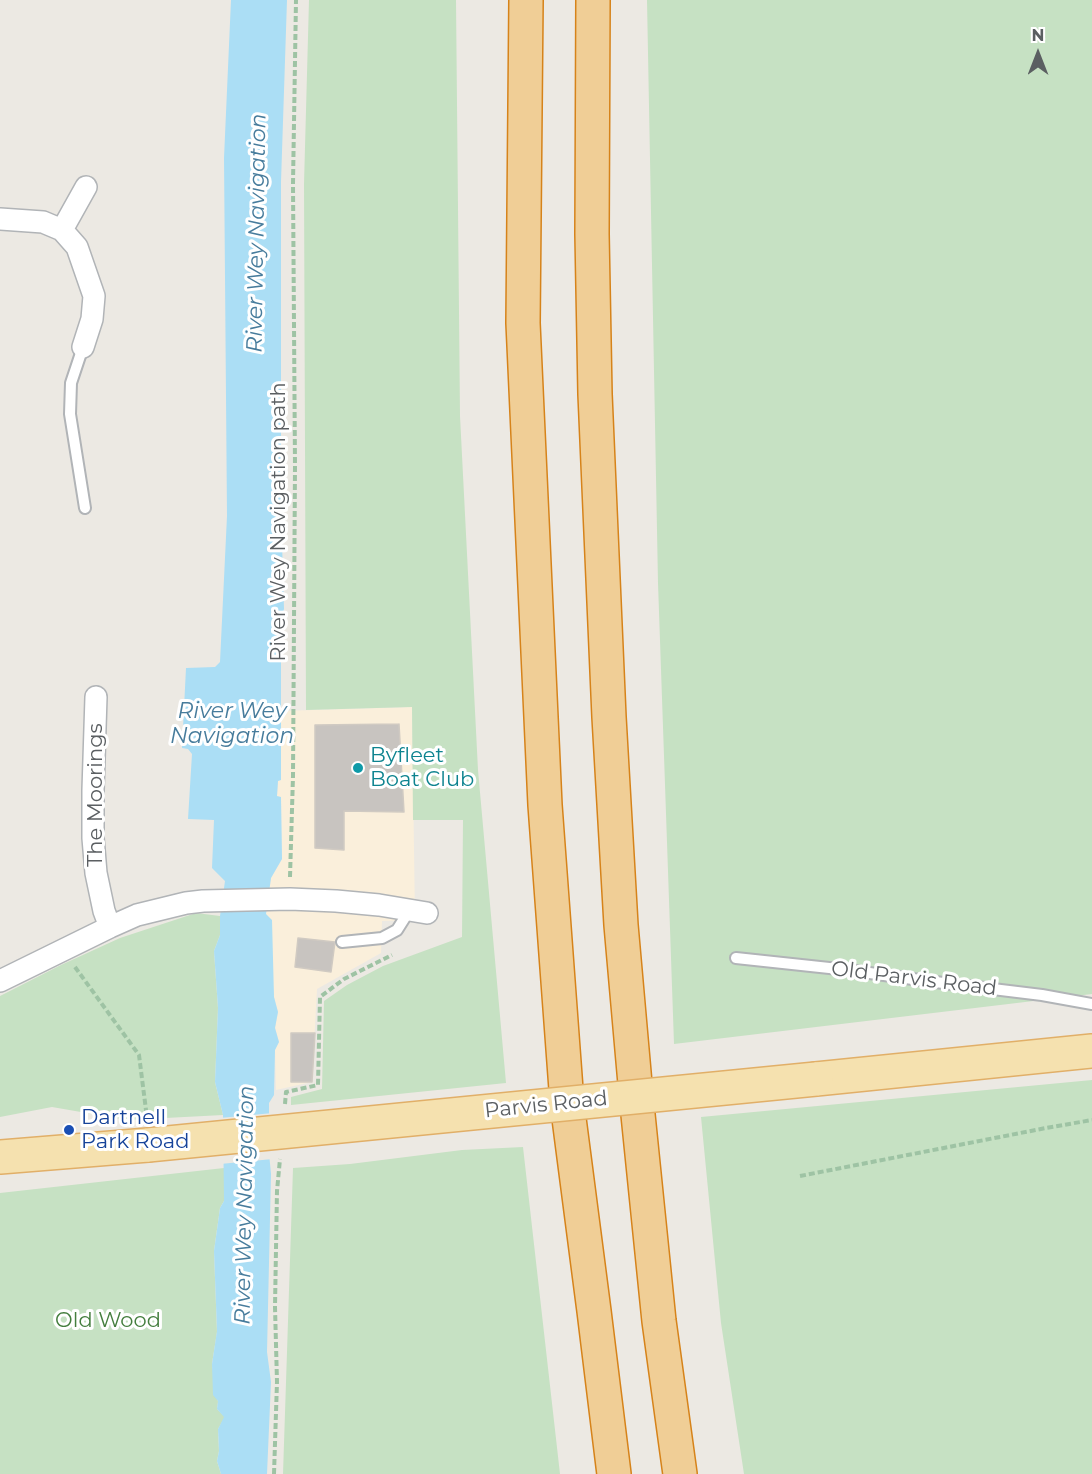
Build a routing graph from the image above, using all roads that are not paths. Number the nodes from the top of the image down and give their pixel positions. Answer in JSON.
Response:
{"nodes":[{"id":1,"x":526,"y":0,"type":"edge"},
{"id":2,"x":593,"y":0,"type":"edge"},
{"id":3,"x":86,"y":187,"type":"dead end"},
{"id":4,"x":0,"y":219,"type":"edge"},
{"id":5,"x":62,"y":230,"type":"junction"},
{"id":6,"x":83,"y":347,"type":"joint"},
{"id":7,"x":85,"y":508,"type":"dead end"},
{"id":8,"x":96,"y":697,"type":"dead end"},
{"id":9,"x":418,"y":912,"type":"joint"},
{"id":10,"x":110,"y":927,"type":"junction"},
{"id":11,"x":342,"y":942,"type":"dead end"},
{"id":12,"x":736,"y":957,"type":"dead end"},
{"id":13,"x":0,"y":981,"type":"edge"},
{"id":14,"x":1092,"y":1004,"type":"edge"},
{"id":15,"x":1092,"y":1051,"type":"edge"},
{"id":16,"x":0,"y":1157,"type":"edge"},
{"id":17,"x":614,"y":1474,"type":"edge"},
{"id":18,"x":680,"y":1474,"type":"edge"}],
"edges":[{"from":1,"to":17,"type":"highway"},
{"from":2,"to":18,"type":"highway"},
{"from":3,"to":5,"type":"street"},
{"from":4,"to":5,"type":"street"},
{"from":5,"to":6,"type":"street"},
{"from":6,"to":7,"type":"lane"},
{"from":8,"to":10,"type":"street","name":"The Moorings"},
{"from":9,"to":10,"type":"street"},
{"from":9,"to":11,"type":"lane"},
{"from":10,"to":13,"type":"street"},
{"from":12,"to":14,"type":"lane","name":"Old Parvis Road"},
{"from":15,"to":16,"type":"main road","name":"Parvis Road","bridge":true}]}
